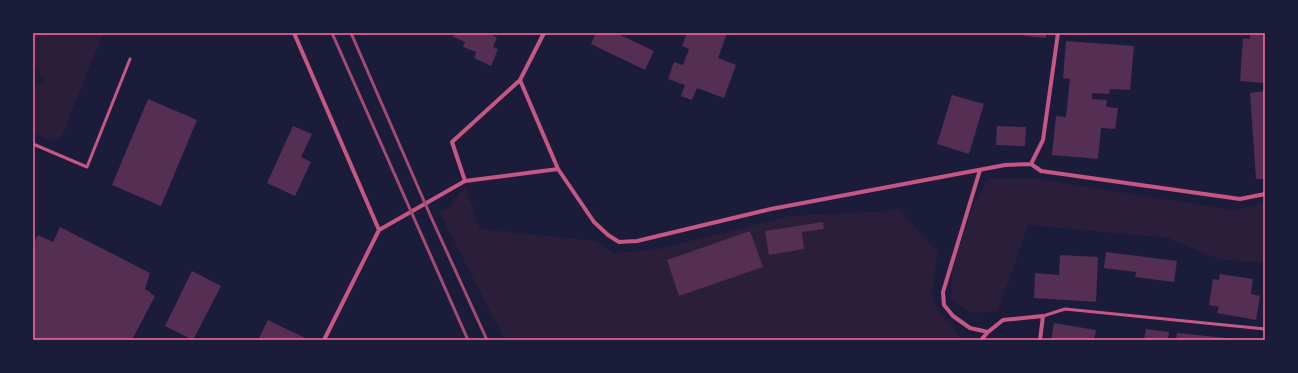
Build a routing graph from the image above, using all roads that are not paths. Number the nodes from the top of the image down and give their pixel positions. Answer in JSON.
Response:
{"nodes":[{"id":1,"x":294,"y":33,"type":"edge"},
{"id":2,"x":544,"y":33,"type":"edge"},
{"id":3,"x":1058,"y":33,"type":"edge"},
{"id":4,"x":130,"y":59,"type":"dead end"},
{"id":5,"x":520,"y":80,"type":"junction"},
{"id":6,"x":33,"y":144,"type":"edge"},
{"id":7,"x":1031,"y":164,"type":"junction"},
{"id":8,"x":558,"y":169,"type":"junction"},
{"id":9,"x":980,"y":170,"type":"junction"},
{"id":10,"x":465,"y":181,"type":"junction"},
{"id":11,"x":1265,"y":194,"type":"edge"},
{"id":12,"x":379,"y":230,"type":"junction"},
{"id":13,"x":1043,"y":316,"type":"junction"},
{"id":14,"x":1265,"y":329,"type":"edge"},
{"id":15,"x":988,"y":332,"type":"junction"},
{"id":16,"x":324,"y":340,"type":"edge"},
{"id":17,"x":981,"y":340,"type":"edge"},
{"id":18,"x":1040,"y":340,"type":"edge"}],
"edges":[{"from":1,"to":12,"type":"street"},
{"from":2,"to":5,"type":"street"},
{"from":3,"to":7,"type":"street"},
{"from":4,"to":6,"type":"lane"},
{"from":5,"to":8,"type":"street"},
{"from":5,"to":10,"type":"street"},
{"from":7,"to":9,"type":"street"},
{"from":7,"to":11,"type":"street"},
{"from":8,"to":9,"type":"street"},
{"from":8,"to":10,"type":"street"},
{"from":9,"to":15,"type":"street"},
{"from":10,"to":12,"type":"street"},
{"from":12,"to":16,"type":"street"},
{"from":13,"to":14,"type":"lane"},
{"from":13,"to":15,"type":"street"},
{"from":13,"to":18,"type":"street"},
{"from":15,"to":17,"type":"street"}]}
